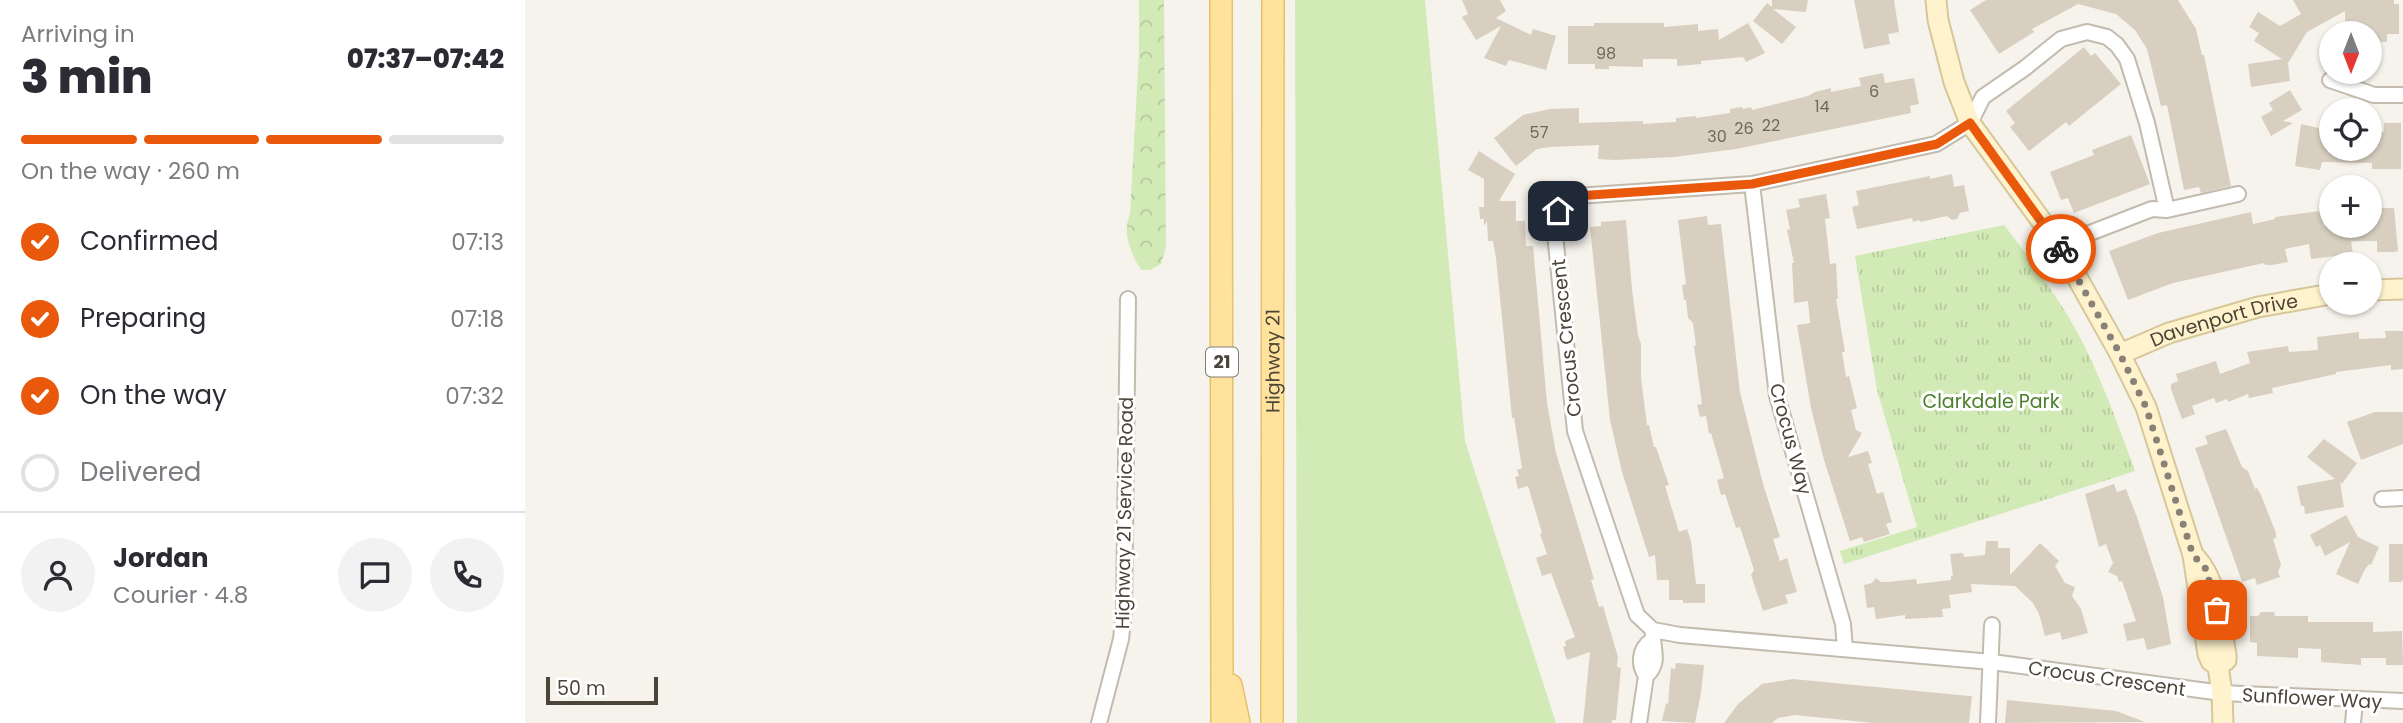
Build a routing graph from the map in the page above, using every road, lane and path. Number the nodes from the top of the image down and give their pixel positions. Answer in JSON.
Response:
{"nodes":[{"id":1,"x":1221,"y":0,"type":"edge"},
{"id":2,"x":1273,"y":0,"type":"edge"},
{"id":3,"x":1936,"y":0,"type":"edge"},
{"id":4,"x":2342,"y":84,"type":"edge"},
{"id":5,"x":2403,"y":95,"type":"edge"},
{"id":6,"x":1970,"y":123,"type":"junction"},
{"id":7,"x":1752,"y":184,"type":"junction"},
{"id":8,"x":2238,"y":194,"type":"dead end"},
{"id":9,"x":2168,"y":210,"type":"junction"},
{"id":10,"x":2059,"y":245,"type":"junction"},
{"id":11,"x":2403,"y":289,"type":"edge"},
{"id":12,"x":2382,"y":290,"type":"edge"},
{"id":13,"x":2319,"y":296,"type":"edge"},
{"id":14,"x":1128,"y":299,"type":"dead end"},
{"id":15,"x":2120,"y":354,"type":"junction"},
{"id":16,"x":2403,"y":498,"type":"edge"},
{"id":17,"x":2382,"y":499,"type":"dead end"},
{"id":18,"x":1992,"y":625,"type":"dead end"},
{"id":19,"x":1652,"y":635,"type":"junction"},
{"id":20,"x":1222,"y":642,"type":"junction"},
{"id":21,"x":1845,"y":649,"type":"junction"},
{"id":22,"x":1992,"y":663,"type":"junction"},
{"id":23,"x":2222,"y":694,"type":"junction"},
{"id":24,"x":2355,"y":701,"type":"junction"},
{"id":25,"x":2403,"y":701,"type":"edge"},
{"id":26,"x":1098,"y":723,"type":"edge"},
{"id":27,"x":1222,"y":723,"type":"edge"},
{"id":28,"x":1239,"y":723,"type":"edge"},
{"id":29,"x":1272,"y":723,"type":"edge"},
{"id":30,"x":1639,"y":723,"type":"edge"},
{"id":31,"x":1988,"y":723,"type":"edge"},
{"id":32,"x":2223,"y":723,"type":"edge"},
{"id":33,"x":2353,"y":723,"type":"edge"}],
"edges":[{"from":1,"to":20,"type":"main road","number":"21"},
{"from":2,"to":29,"type":"main road","name":"Highway 21"},
{"from":3,"to":6,"type":"street"},
{"from":4,"to":5,"type":"street"},
{"from":6,"to":7,"type":"street","name":"Crocus Crescent"},
{"from":6,"to":9,"type":"street"},
{"from":6,"to":10,"type":"street"},
{"from":7,"to":19,"type":"street","name":"Crocus Crescent"},
{"from":7,"to":21,"type":"street","name":"Crocus Way"},
{"from":8,"to":9,"type":"street"},
{"from":9,"to":10,"type":"street"},
{"from":10,"to":15,"type":"street"},
{"from":11,"to":12,"type":"street"},
{"from":13,"to":15,"type":"street","name":"Davenport Drive"},
{"from":14,"to":26,"type":"street","name":"Highway 21 Service Road"},
{"from":15,"to":23,"type":"street"},
{"from":16,"to":17,"type":"street"},
{"from":18,"to":22,"type":"street"},
{"from":19,"to":21,"type":"street","name":"Crocus Crescent"},
{"from":19,"to":30,"type":"street"},
{"from":20,"to":27,"type":"main road","number":"21"},
{"from":20,"to":28,"type":"main road"},
{"from":21,"to":22,"type":"street","name":"Crocus Crescent"},
{"from":22,"to":23,"type":"street","name":"Crocus Crescent"},
{"from":22,"to":31,"type":"street"},
{"from":23,"to":24,"type":"street","name":"Sunflower Way"},
{"from":23,"to":32,"type":"street"},
{"from":24,"to":25,"type":"street","name":"Sunflower Way"},
{"from":24,"to":33,"type":"street"}]}
